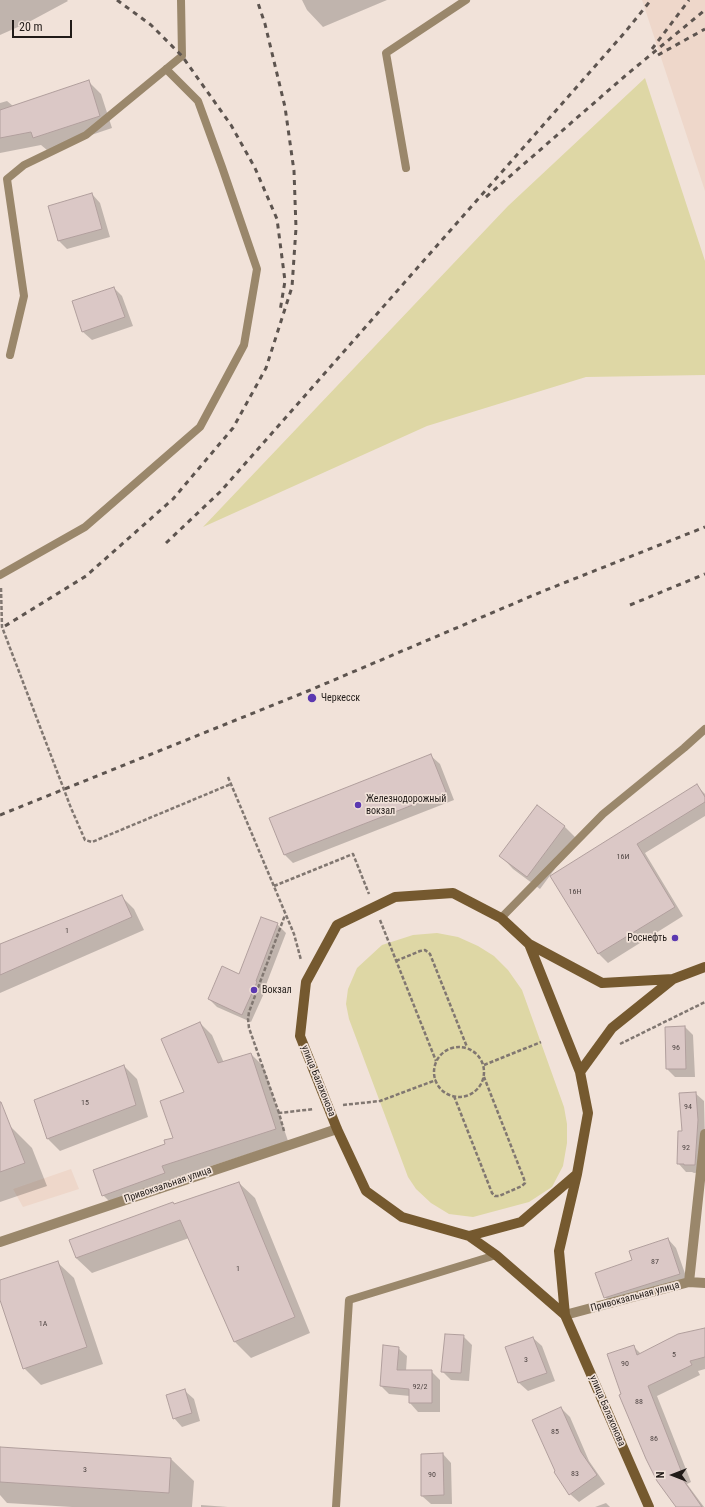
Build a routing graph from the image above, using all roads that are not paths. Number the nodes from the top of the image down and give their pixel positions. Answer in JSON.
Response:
{"nodes":[{"id":1,"x":181,"y":0,"type":"edge"},
{"id":2,"x":466,"y":0,"type":"edge"},
{"id":3,"x":166,"y":69,"type":"junction"},
{"id":4,"x":406,"y":168,"type":"dead end"},
{"id":5,"x":10,"y":355,"type":"dead end"},
{"id":6,"x":0,"y":575,"type":"edge"},
{"id":7,"x":705,"y":729,"type":"edge"},
{"id":8,"x":501,"y":918,"type":"junction"},
{"id":9,"x":529,"y":944,"type":"junction"},
{"id":10,"x":705,"y":967,"type":"edge"},
{"id":11,"x":673,"y":979,"type":"junction"},
{"id":12,"x":580,"y":1072,"type":"junction"},
{"id":13,"x":336,"y":1129,"type":"junction"},
{"id":14,"x":705,"y":1134,"type":"edge"},
{"id":15,"x":577,"y":1174,"type":"junction"},
{"id":16,"x":469,"y":1236,"type":"junction"},
{"id":17,"x":0,"y":1242,"type":"edge"},
{"id":18,"x":496,"y":1255,"type":"junction"},
{"id":19,"x":689,"y":1282,"type":"junction"},
{"id":20,"x":705,"y":1283,"type":"edge"},
{"id":21,"x":565,"y":1315,"type":"junction"},
{"id":22,"x":336,"y":1507,"type":"edge"},
{"id":23,"x":649,"y":1507,"type":"edge"}],
"edges":[{"from":1,"to":3,"type":"lane"},
{"from":2,"to":4,"type":"lane"},
{"from":3,"to":5,"type":"lane"},
{"from":3,"to":6,"type":"lane"},
{"from":7,"to":8,"type":"lane"},
{"from":8,"to":9,"type":"street","name":"улица Балахонова"},
{"from":8,"to":13,"type":"street","name":"улица Балахонова"},
{"from":9,"to":11,"type":"street"},
{"from":9,"to":12,"type":"street","name":"улица Балахонова"},
{"from":10,"to":11,"type":"street"},
{"from":11,"to":12,"type":"street"},
{"from":12,"to":15,"type":"street","name":"улица Балахонова"},
{"from":13,"to":16,"type":"street","name":"улица Балахонова"},
{"from":13,"to":17,"type":"street","name":"Привокзальная улица"},
{"from":14,"to":19,"type":"street"},
{"from":15,"to":16,"type":"street"},
{"from":15,"to":21,"type":"street","name":"улица Балахонова"},
{"from":16,"to":18,"type":"street","name":"улица Балахонова"},
{"from":18,"to":21,"type":"street","name":"улица Балахонова"},
{"from":18,"to":22,"type":"lane"},
{"from":19,"to":20,"type":"street","name":"Привокзальная улица"},
{"from":19,"to":21,"type":"street","name":"Привокзальная улица"},
{"from":21,"to":23,"type":"street","name":"улица Балахонова"}]}
